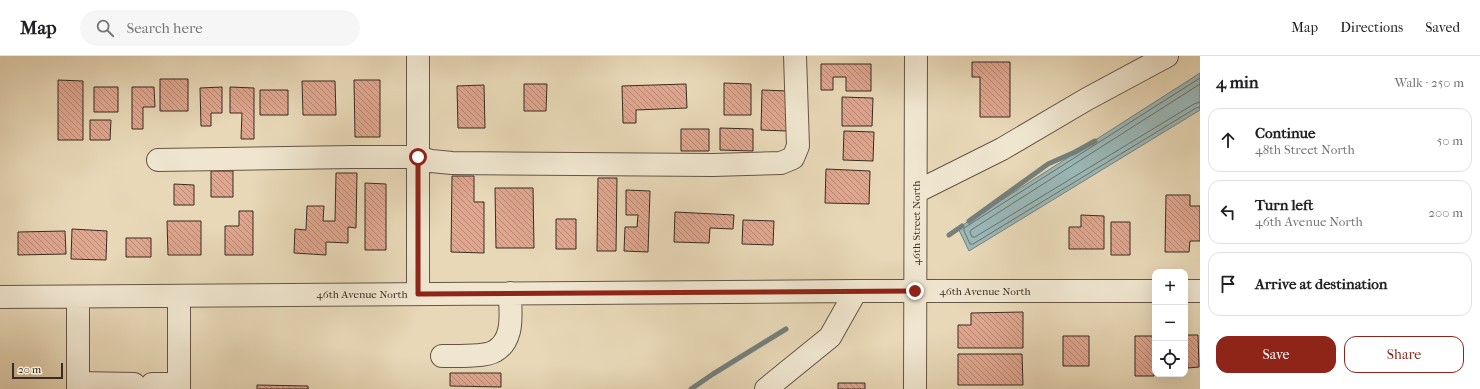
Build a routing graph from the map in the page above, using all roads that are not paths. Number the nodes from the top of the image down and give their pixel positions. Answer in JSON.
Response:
{"nodes":[{"id":1,"x":418,"y":56,"type":"edge"},
{"id":2,"x":795,"y":56,"type":"edge"},
{"id":3,"x":916,"y":56,"type":"edge"},
{"id":4,"x":1167,"y":56,"type":"edge"},
{"id":5,"x":418,"y":157,"type":"junction"},
{"id":6,"x":158,"y":160,"type":"dead end"},
{"id":7,"x":916,"y":192,"type":"junction"},
{"id":8,"x":856,"y":291,"type":"junction"},
{"id":9,"x":915,"y":291,"type":"junction"},
{"id":10,"x":1152,"y":291,"type":"edge"},
{"id":11,"x":1188,"y":291,"type":"edge"},
{"id":12,"x":1200,"y":291,"type":"edge"},
{"id":13,"x":510,"y":293,"type":"junction"},
{"id":14,"x":418,"y":294,"type":"junction"},
{"id":15,"x":78,"y":296,"type":"junction"},
{"id":16,"x":179,"y":296,"type":"junction"},
{"id":17,"x":0,"y":297,"type":"edge"},
{"id":18,"x":442,"y":356,"type":"dead end"},
{"id":19,"x":78,"y":386,"type":"edge"},
{"id":20,"x":179,"y":387,"type":"edge"},
{"id":21,"x":766,"y":389,"type":"edge"},
{"id":22,"x":915,"y":389,"type":"edge"}],
"edges":[{"from":1,"to":5,"type":"street"},
{"from":2,"to":5,"type":"street"},
{"from":3,"to":7,"type":"street","name":"46th Street North"},
{"from":4,"to":7,"type":"street"},
{"from":5,"to":6,"type":"street"},
{"from":5,"to":14,"type":"street"},
{"from":7,"to":9,"type":"street","name":"46th Street North"},
{"from":8,"to":9,"type":"street","name":"46th Avenue North"},
{"from":8,"to":13,"type":"street","name":"46th Avenue North"},
{"from":8,"to":21,"type":"street"},
{"from":9,"to":10,"type":"street","name":"46th Avenue North"},
{"from":9,"to":22,"type":"street","name":"46th Street North"},
{"from":11,"to":12,"type":"street"},
{"from":13,"to":14,"type":"street","name":"46th Avenue North"},
{"from":13,"to":18,"type":"street"},
{"from":14,"to":16,"type":"street","name":"46th Avenue North"},
{"from":15,"to":16,"type":"street","name":"46th Avenue North"},
{"from":15,"to":17,"type":"street","name":"46th Avenue North"},
{"from":15,"to":19,"type":"street"},
{"from":16,"to":20,"type":"street"},
{"from":19,"to":20,"type":"street"}]}
